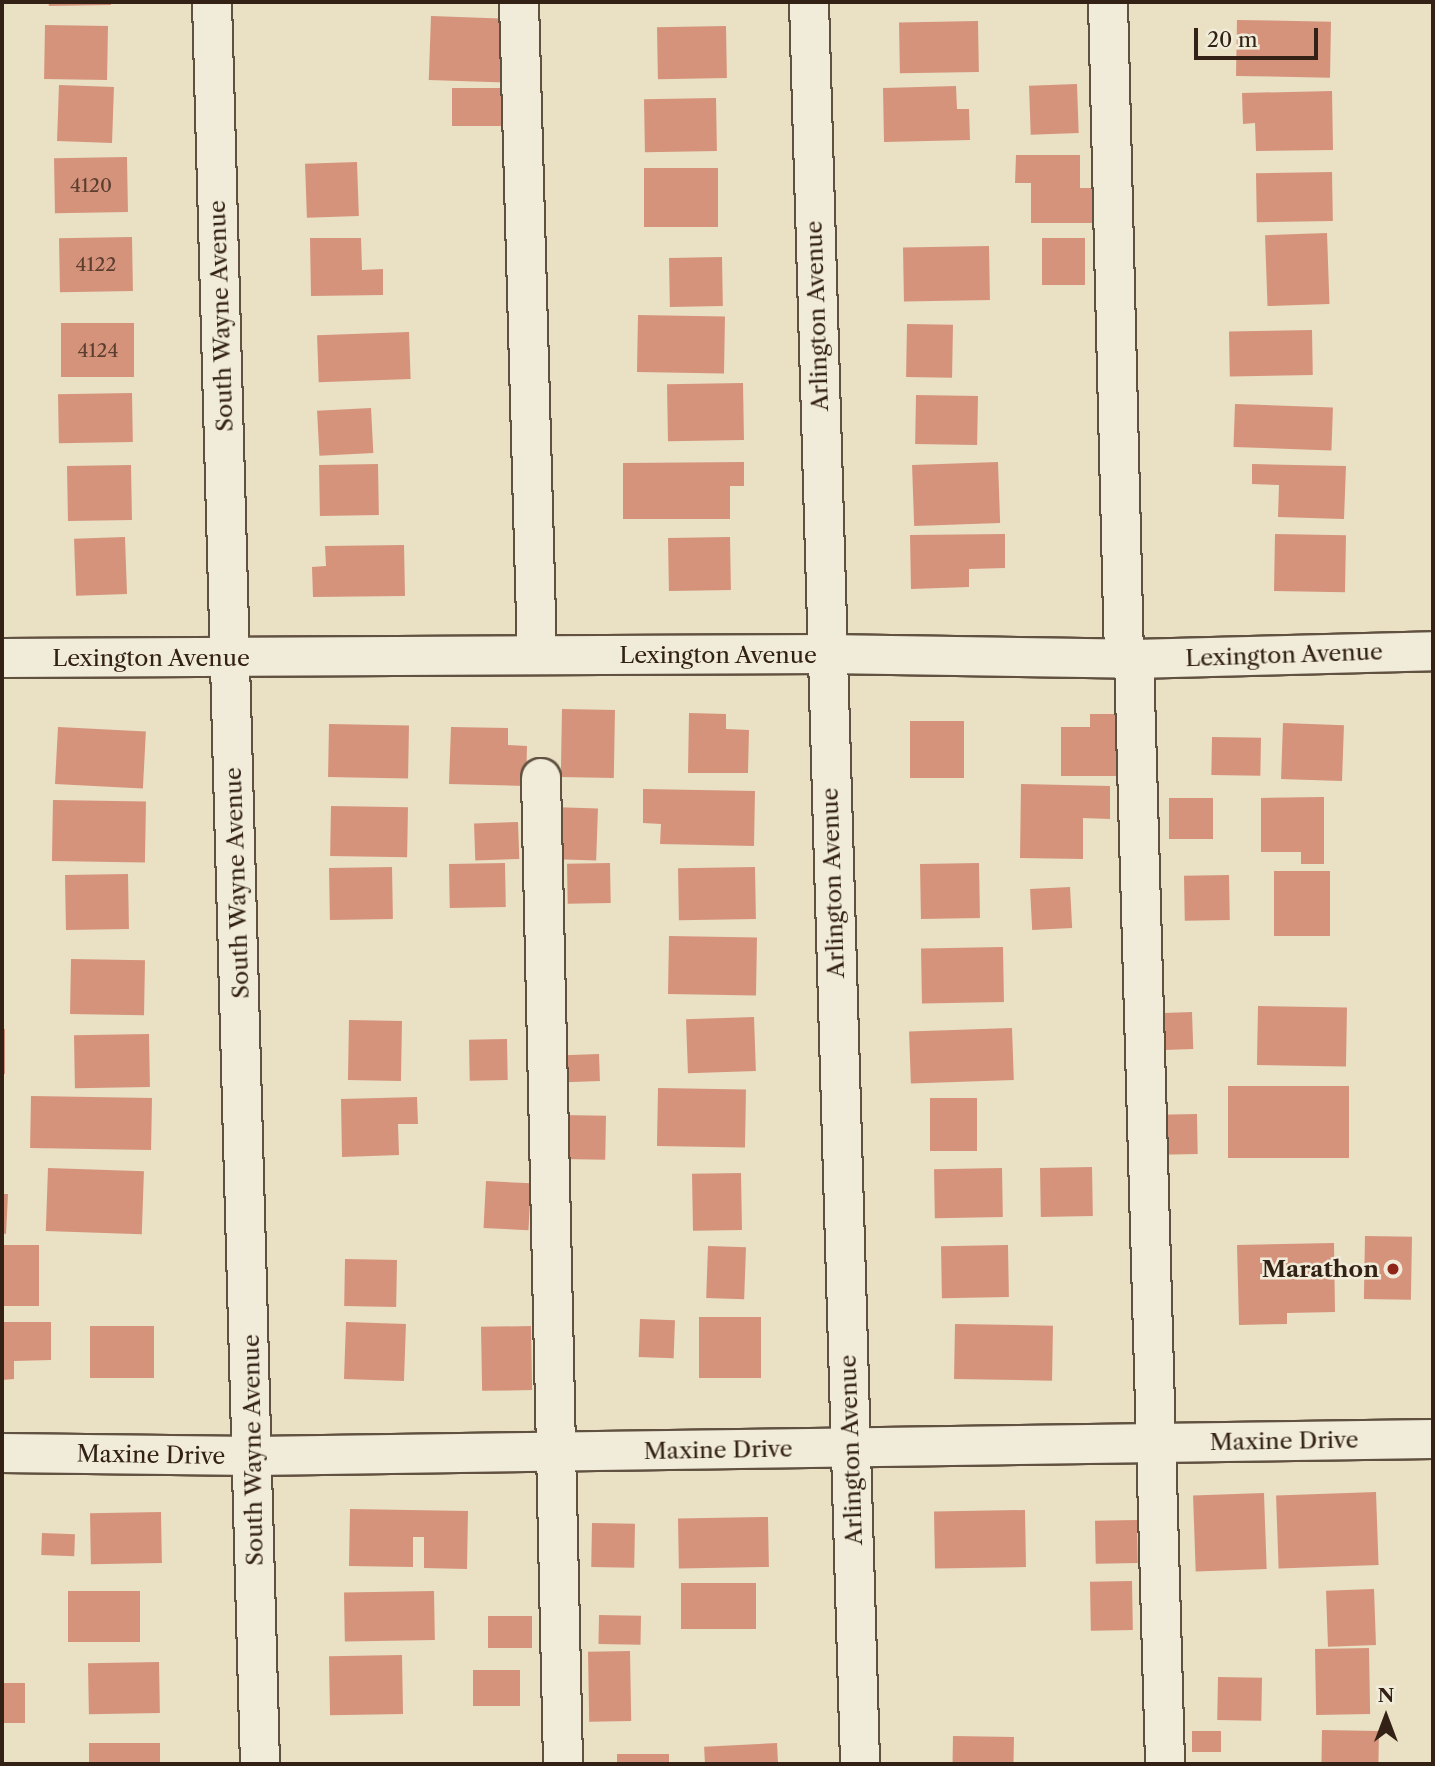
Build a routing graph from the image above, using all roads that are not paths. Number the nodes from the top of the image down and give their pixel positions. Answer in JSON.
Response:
{"nodes":[{"id":1,"x":212,"y":2,"type":"edge"},
{"id":2,"x":519,"y":2,"type":"edge"},
{"id":3,"x":809,"y":2,"type":"edge"},
{"id":4,"x":1108,"y":2,"type":"edge"},
{"id":5,"x":1433,"y":651,"type":"edge"},
{"id":6,"x":826,"y":654,"type":"junction"},
{"id":7,"x":537,"y":655,"type":"junction"},
{"id":8,"x":230,"y":657,"type":"junction"},
{"id":9,"x":2,"y":659,"type":"edge"},
{"id":10,"x":1129,"y":659,"type":"junction"},
{"id":11,"x":541,"y":778,"type":"dead end"},
{"id":12,"x":1433,"y":1439,"type":"edge"},
{"id":13,"x":1156,"y":1443,"type":"junction"},
{"id":14,"x":851,"y":1449,"type":"junction"},
{"id":15,"x":2,"y":1453,"type":"edge"},
{"id":16,"x":555,"y":1453,"type":"junction"},
{"id":17,"x":254,"y":1456,"type":"junction"},
{"id":18,"x":260,"y":1764,"type":"edge"},
{"id":19,"x":564,"y":1764,"type":"edge"},
{"id":20,"x":860,"y":1764,"type":"edge"},
{"id":21,"x":1165,"y":1764,"type":"edge"}],
"edges":[{"from":1,"to":8,"type":"street","name":"South Wayne Avenue"},
{"from":2,"to":7,"type":"street"},
{"from":3,"to":6,"type":"street","name":"Arlington Avenue"},
{"from":4,"to":10,"type":"street"},
{"from":5,"to":10,"type":"street","name":"Lexington Avenue"},
{"from":6,"to":7,"type":"street","name":"Lexington Avenue"},
{"from":6,"to":10,"type":"street","name":"Lexington Avenue"},
{"from":6,"to":14,"type":"street","name":"Arlington Avenue"},
{"from":7,"to":8,"type":"street","name":"Lexington Avenue"},
{"from":8,"to":9,"type":"street","name":"Lexington Avenue"},
{"from":8,"to":17,"type":"street","name":"South Wayne Avenue"},
{"from":10,"to":13,"type":"street"},
{"from":11,"to":16,"type":"street"},
{"from":12,"to":13,"type":"street","name":"Maxine Drive"},
{"from":13,"to":14,"type":"street","name":"Maxine Drive"},
{"from":13,"to":21,"type":"street"},
{"from":14,"to":16,"type":"street","name":"Maxine Drive"},
{"from":14,"to":20,"type":"street","name":"Arlington Avenue"},
{"from":15,"to":17,"type":"street","name":"Maxine Drive"},
{"from":16,"to":17,"type":"street","name":"Maxine Drive"},
{"from":16,"to":19,"type":"street"},
{"from":17,"to":18,"type":"street","name":"South Wayne Avenue"}]}
